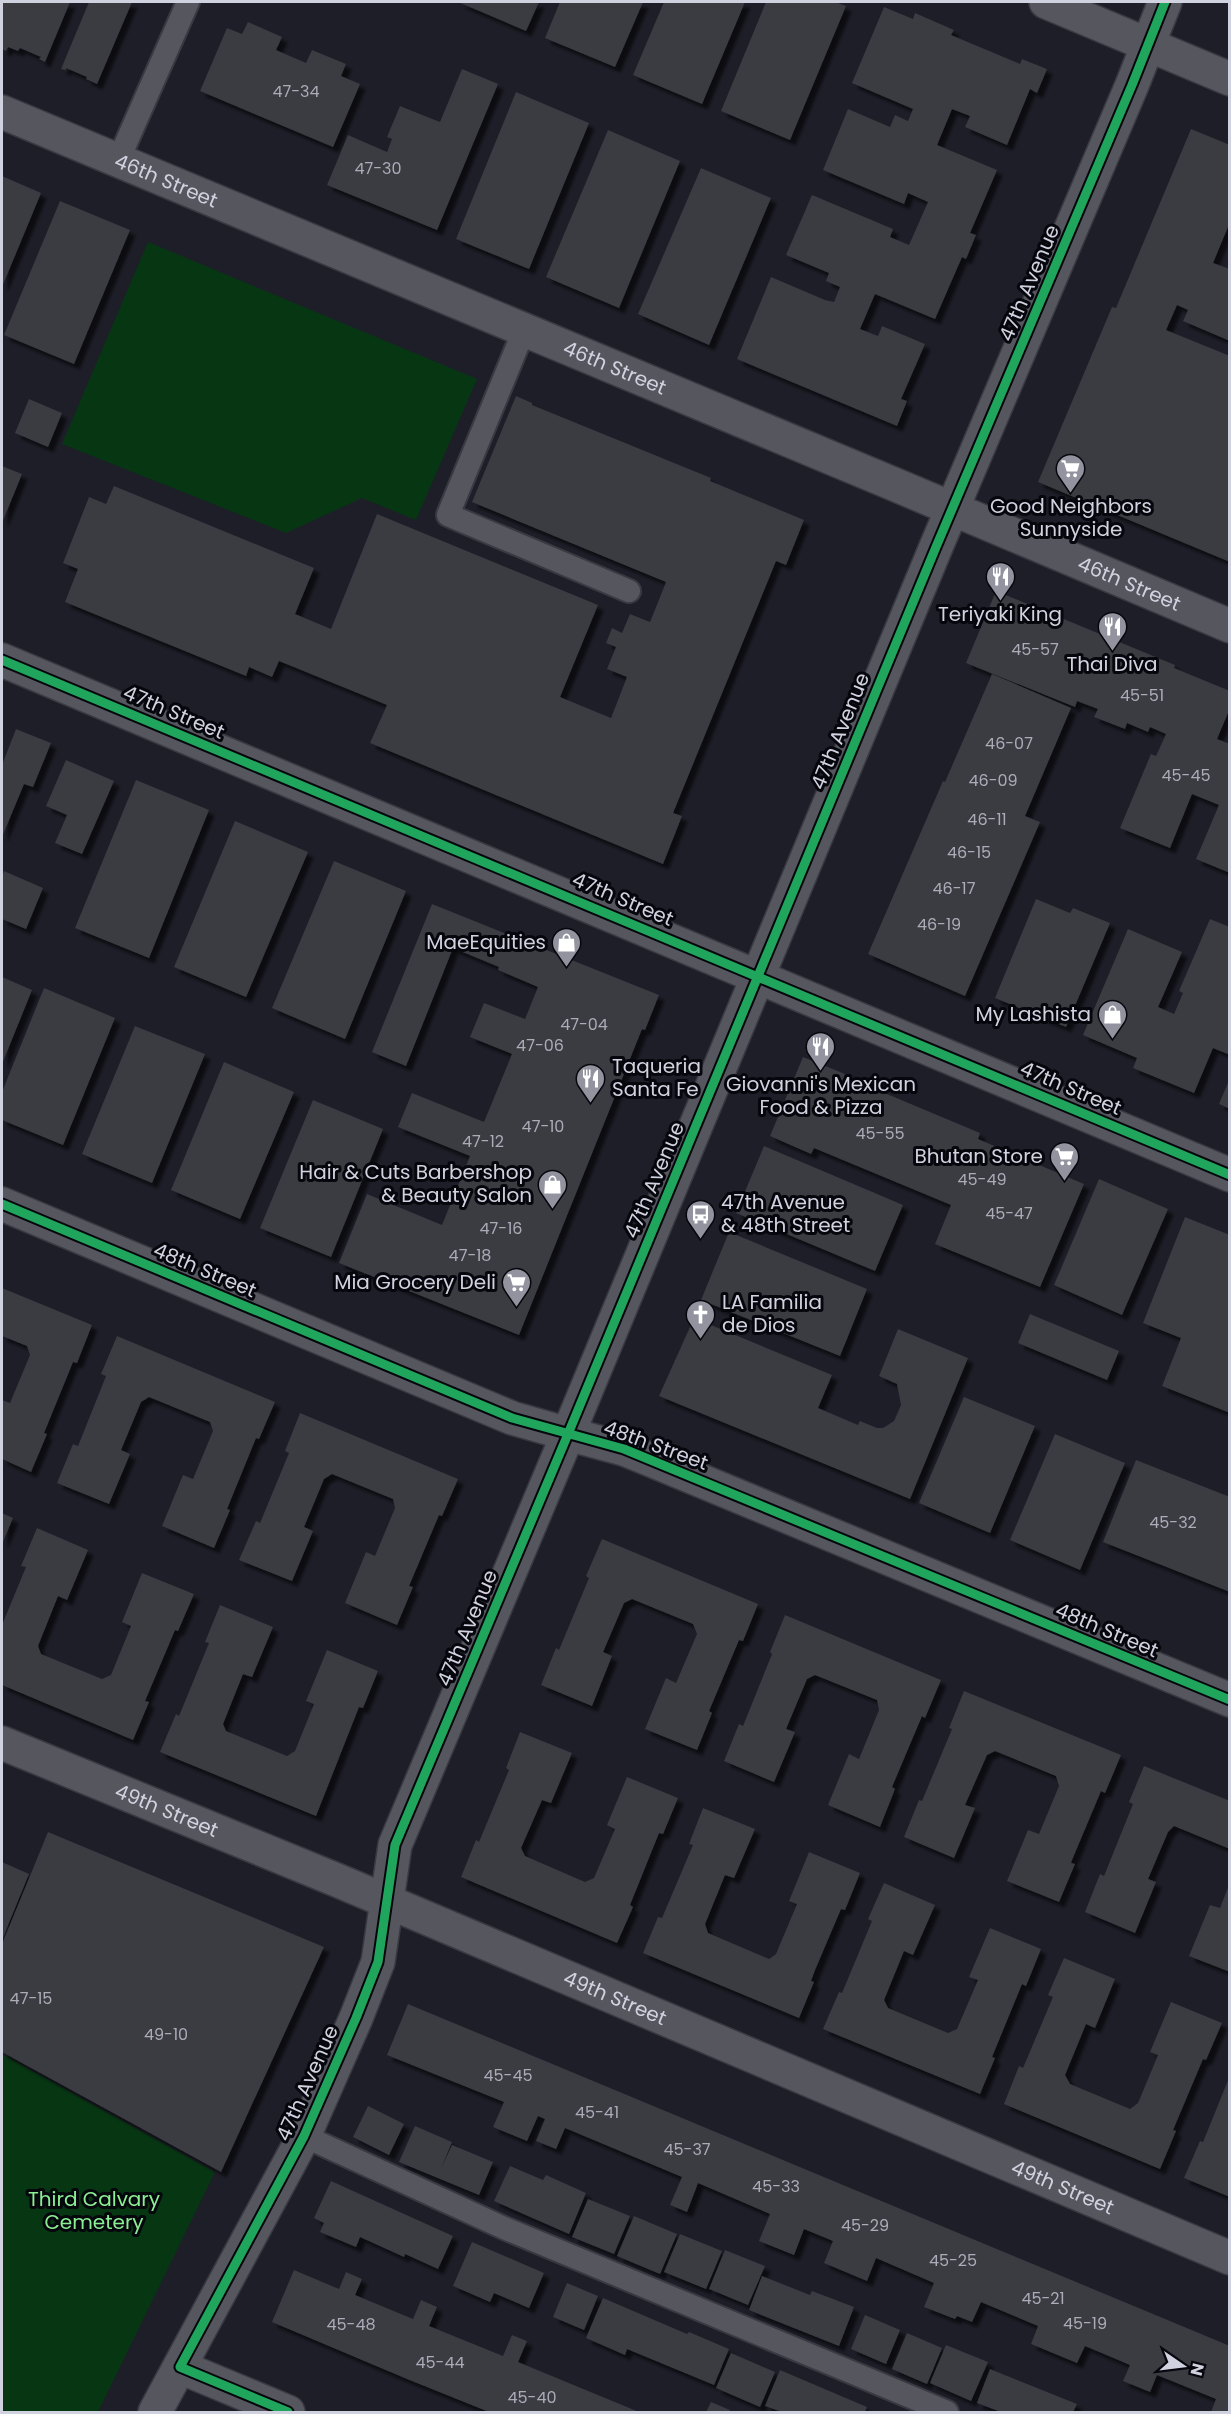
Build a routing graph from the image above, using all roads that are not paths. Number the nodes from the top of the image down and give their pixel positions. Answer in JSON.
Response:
{"nodes":[{"id":1,"x":188,"y":2,"type":"edge"},
{"id":2,"x":1046,"y":2,"type":"edge"},
{"id":3,"x":1165,"y":2,"type":"edge"},
{"id":4,"x":1147,"y":44,"type":"junction"},
{"id":5,"x":1230,"y":79,"type":"edge"},
{"id":6,"x":2,"y":112,"type":"edge"},
{"id":7,"x":118,"y":161,"type":"junction"},
{"id":8,"x":524,"y":330,"type":"junction"},
{"id":9,"x":952,"y":508,"type":"junction"},
{"id":10,"x":629,"y":591,"type":"dead end"},
{"id":11,"x":1230,"y":626,"type":"edge"},
{"id":12,"x":2,"y":660,"type":"edge"},
{"id":13,"x":758,"y":976,"type":"junction"},
{"id":14,"x":1230,"y":1174,"type":"edge"},
{"id":15,"x":2,"y":1204,"type":"edge"},
{"id":16,"x":568,"y":1434,"type":"junction"},
{"id":17,"x":1230,"y":1700,"type":"edge"},
{"id":18,"x":2,"y":1743,"type":"edge"},
{"id":19,"x":386,"y":1903,"type":"junction"},
{"id":20,"x":304,"y":2136,"type":"junction"},
{"id":21,"x":1230,"y":2258,"type":"edge"},
{"id":22,"x":180,"y":2367,"type":"junction"},
{"id":23,"x":155,"y":2412,"type":"edge"},
{"id":24,"x":288,"y":2412,"type":"edge"},
{"id":25,"x":947,"y":2412,"type":"edge"}],
"edges":[{"from":1,"to":7,"type":"lane"},
{"from":2,"to":4,"type":"street"},
{"from":3,"to":4,"type":"street","name":"47th Avenue"},
{"from":4,"to":5,"type":"street"},
{"from":4,"to":9,"type":"street","name":"47th Avenue"},
{"from":6,"to":7,"type":"street","name":"46th Street"},
{"from":7,"to":8,"type":"street","name":"46th Street"},
{"from":8,"to":9,"type":"street","name":"46th Street"},
{"from":8,"to":10,"type":"lane"},
{"from":9,"to":11,"type":"street","name":"46th Street"},
{"from":9,"to":13,"type":"street","name":"47th Avenue"},
{"from":12,"to":13,"type":"street","name":"47th Street"},
{"from":13,"to":14,"type":"street","name":"47th Street"},
{"from":13,"to":16,"type":"street","name":"47th Avenue"},
{"from":15,"to":16,"type":"street","name":"48th Street"},
{"from":16,"to":17,"type":"street","name":"48th Street"},
{"from":16,"to":19,"type":"street","name":"47th Avenue"},
{"from":18,"to":19,"type":"street","name":"49th Street"},
{"from":19,"to":20,"type":"street","name":"47th Avenue"},
{"from":19,"to":21,"type":"street","name":"49th Street"},
{"from":20,"to":22,"type":"street","name":"47th Avenue"},
{"from":20,"to":25,"type":"lane"},
{"from":22,"to":23,"type":"street","name":"47th Avenue"},
{"from":22,"to":24,"type":"street"}]}
